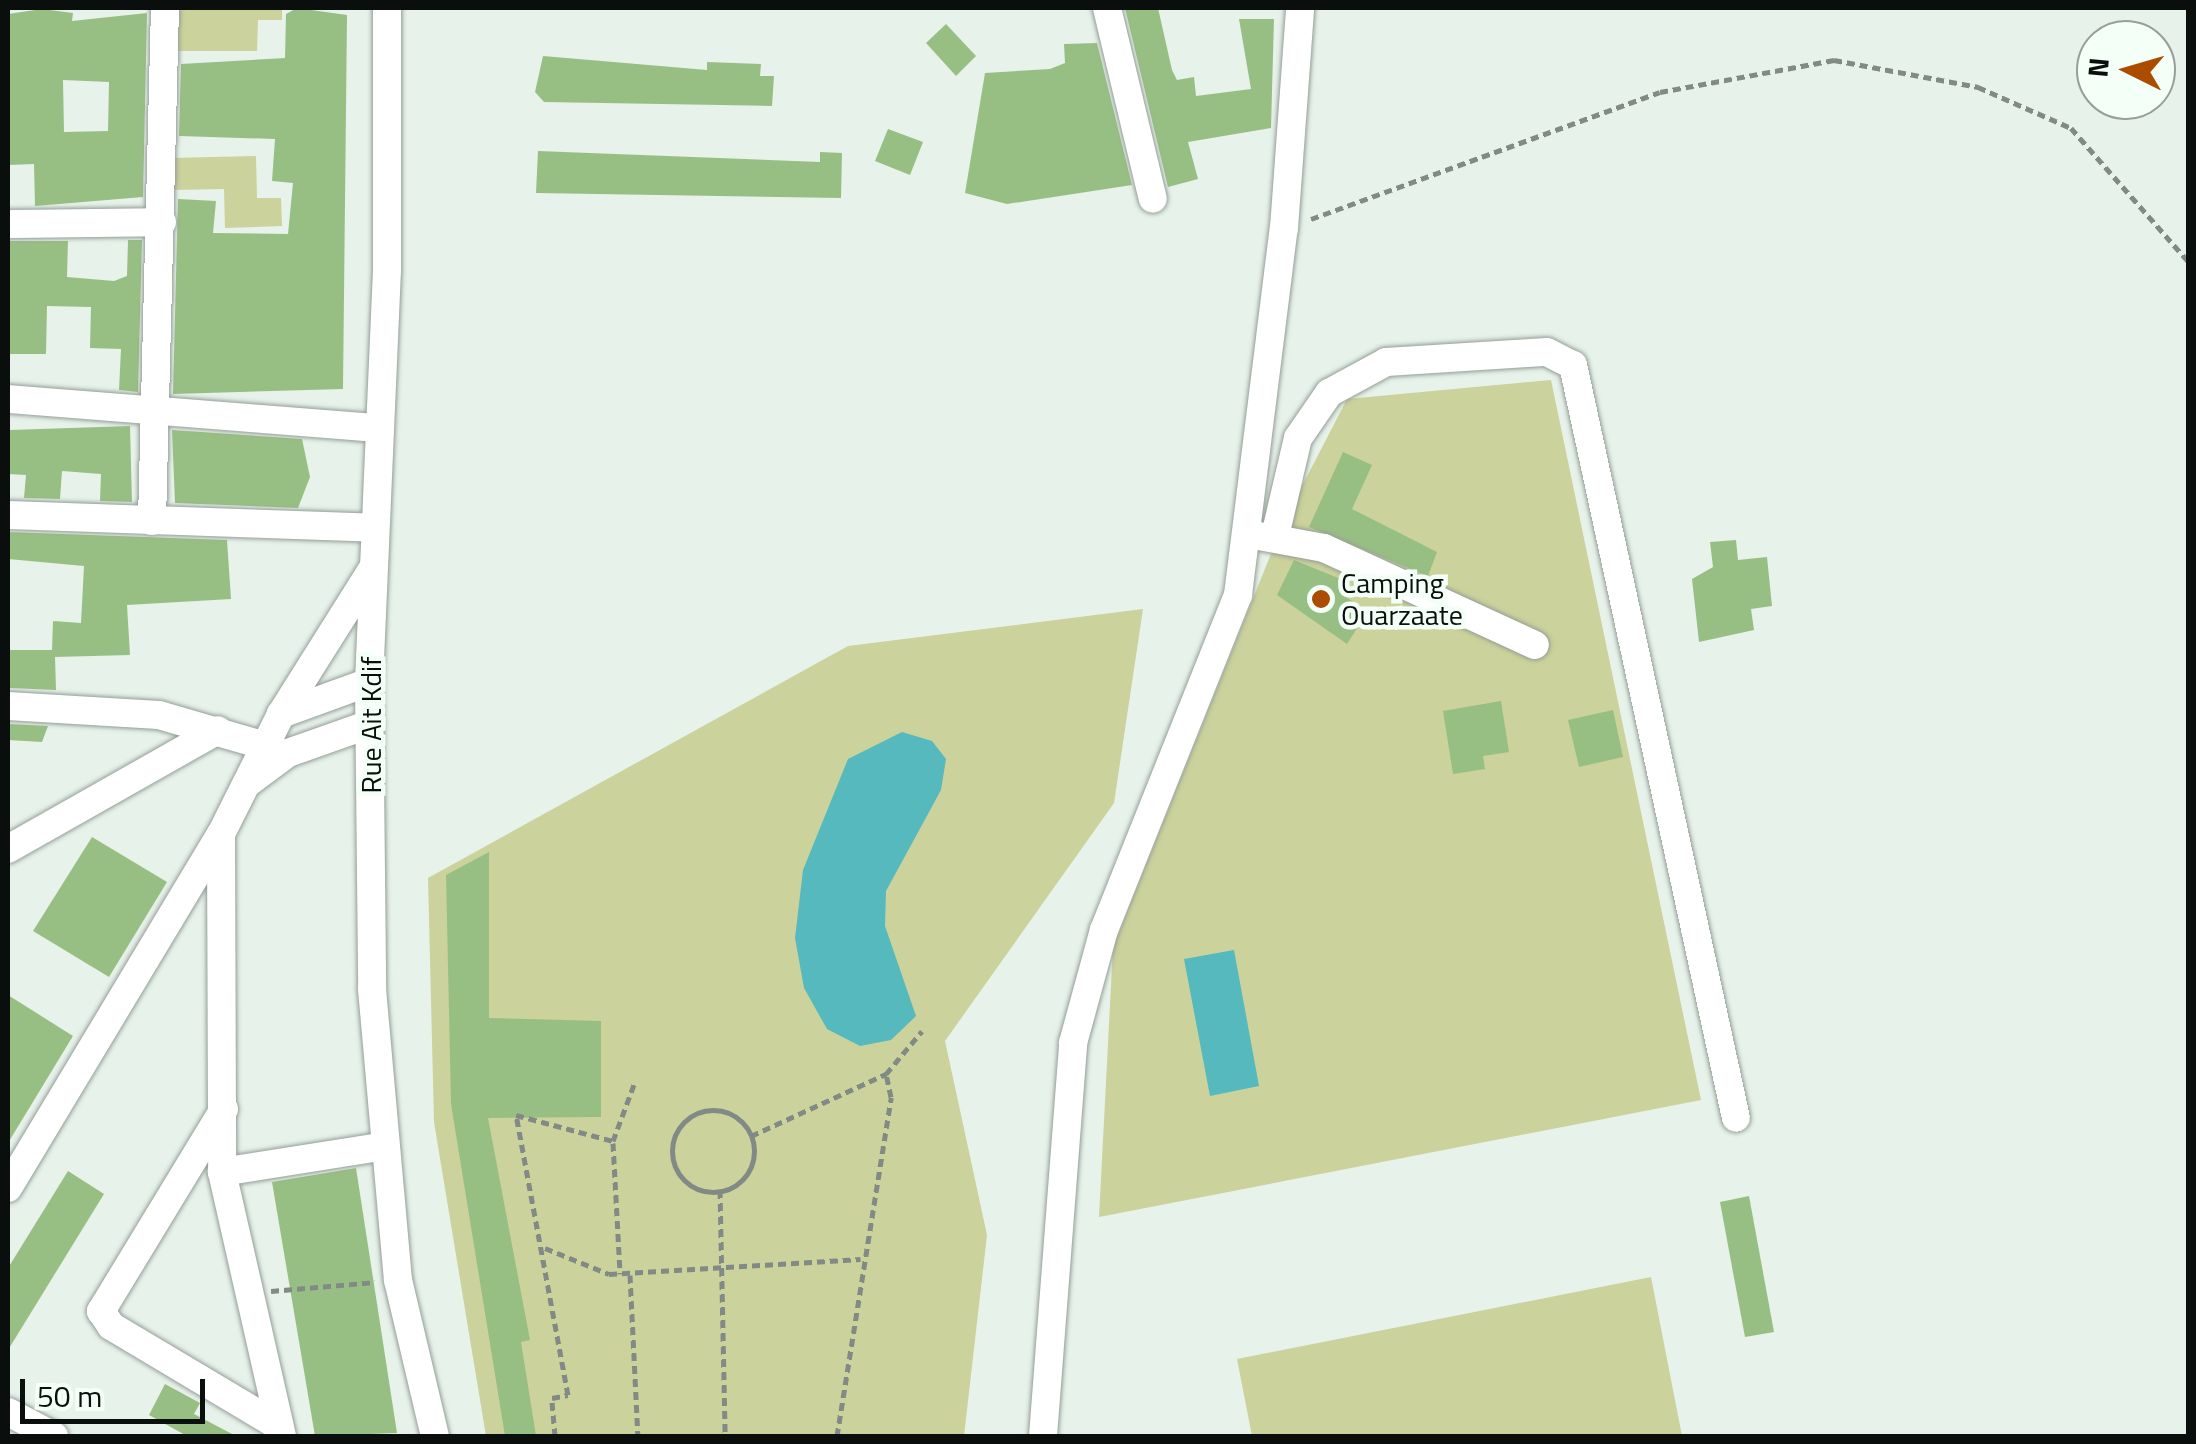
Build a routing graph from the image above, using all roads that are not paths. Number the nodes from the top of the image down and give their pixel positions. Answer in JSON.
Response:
{"nodes":[{"id":1,"x":165,"y":8,"type":"edge"},
{"id":2,"x":387,"y":8,"type":"edge"},
{"id":3,"x":1107,"y":8,"type":"edge"},
{"id":4,"x":1300,"y":8,"type":"edge"},
{"id":5,"x":1154,"y":199,"type":"dead end"},
{"id":6,"x":162,"y":222,"type":"junction"},
{"id":7,"x":8,"y":224,"type":"edge"},
{"id":8,"x":8,"y":399,"type":"edge"},
{"id":9,"x":162,"y":412,"type":"junction"},
{"id":10,"x":380,"y":428,"type":"junction"},
{"id":11,"x":8,"y":515,"type":"edge"},
{"id":12,"x":152,"y":520,"type":"junction"},
{"id":13,"x":375,"y":528,"type":"junction"},
{"id":14,"x":1261,"y":536,"type":"junction"},
{"id":15,"x":374,"y":566,"type":"junction"},
{"id":16,"x":1536,"y":645,"type":"dead end"},
{"id":17,"x":369,"y":682,"type":"junction"},
{"id":18,"x":8,"y":706,"type":"edge"},
{"id":19,"x":281,"y":714,"type":"junction"},
{"id":20,"x":370,"y":724,"type":"junction"},
{"id":21,"x":218,"y":730,"type":"junction"},
{"id":22,"x":262,"y":745,"type":"junction"},
{"id":23,"x":248,"y":783,"type":"junction"},
{"id":24,"x":221,"y":834,"type":"junction"},
{"id":25,"x":8,"y":849,"type":"edge"},
{"id":26,"x":224,"y":1109,"type":"junction"},
{"id":27,"x":1736,"y":1118,"type":"dead end"},
{"id":28,"x":380,"y":1146,"type":"junction"},
{"id":29,"x":222,"y":1172,"type":"junction"},
{"id":30,"x":8,"y":1188,"type":"edge"},
{"id":31,"x":8,"y":1412,"type":"edge"},
{"id":32,"x":281,"y":1431,"type":"edge"},
{"id":33,"x":54,"y":1436,"type":"edge"},
{"id":34,"x":435,"y":1436,"type":"edge"},
{"id":35,"x":1044,"y":1436,"type":"edge"}],
"edges":[{"from":1,"to":6,"type":"street"},
{"from":2,"to":10,"type":"street","name":"Rue Ait Kdif"},
{"from":3,"to":5,"type":"street"},
{"from":4,"to":14,"type":"street"},
{"from":6,"to":7,"type":"street"},
{"from":6,"to":9,"type":"street"},
{"from":8,"to":9,"type":"street"},
{"from":9,"to":10,"type":"street"},
{"from":9,"to":12,"type":"street"},
{"from":10,"to":13,"type":"street","name":"Rue Ait Kdif"},
{"from":11,"to":12,"type":"street"},
{"from":12,"to":13,"type":"street"},
{"from":13,"to":15,"type":"street","name":"Rue Ait Kdif"},
{"from":14,"to":16,"type":"street"},
{"from":14,"to":27,"type":"street"},
{"from":14,"to":35,"type":"street"},
{"from":15,"to":17,"type":"street","name":"Rue Ait Kdif"},
{"from":15,"to":19,"type":"street"},
{"from":17,"to":19,"type":"street"},
{"from":17,"to":20,"type":"street","name":"Rue Ait Kdif"},
{"from":18,"to":21,"type":"street"},
{"from":19,"to":22,"type":"street"},
{"from":20,"to":23,"type":"street"},
{"from":20,"to":28,"type":"street","name":"Rue Ait Kdif"},
{"from":21,"to":22,"type":"street"},
{"from":21,"to":25,"type":"street"},
{"from":22,"to":23,"type":"street"},
{"from":23,"to":24,"type":"street"},
{"from":24,"to":26,"type":"street"},
{"from":24,"to":30,"type":"street"},
{"from":26,"to":29,"type":"street"},
{"from":26,"to":32,"type":"street"},
{"from":28,"to":29,"type":"street"},
{"from":28,"to":34,"type":"street","name":"Rue Ait Kdif"},
{"from":29,"to":32,"type":"street"},
{"from":31,"to":33,"type":"street"}]}
